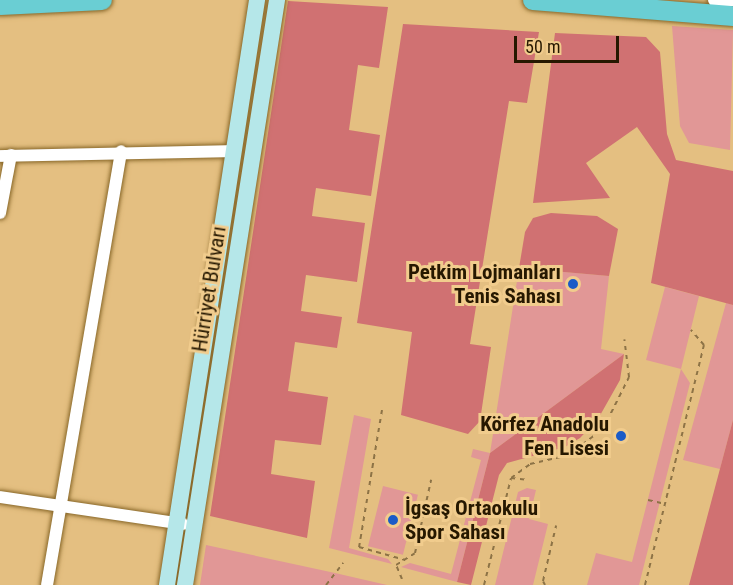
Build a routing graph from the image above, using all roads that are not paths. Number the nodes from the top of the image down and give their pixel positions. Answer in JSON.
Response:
{"nodes":[{"id":1,"x":102,"y":0,"type":"edge"},
{"id":2,"x":257,"y":0,"type":"edge"},
{"id":3,"x":277,"y":0,"type":"edge"},
{"id":4,"x":533,"y":0,"type":"edge"},
{"id":5,"x":714,"y":0,"type":"edge"},
{"id":6,"x":733,"y":0,"type":"edge"},
{"id":7,"x":0,"y":5,"type":"edge"},
{"id":8,"x":733,"y":15,"type":"edge"},
{"id":9,"x":121,"y":151,"type":"junction"},
{"id":10,"x":231,"y":151,"type":"junction"},
{"id":11,"x":5,"y":156,"type":"edge"},
{"id":12,"x":0,"y":213,"type":"edge"},
{"id":13,"x":0,"y":497,"type":"edge"},
{"id":14,"x":60,"y":507,"type":"junction"},
{"id":15,"x":177,"y":523,"type":"junction"},
{"id":16,"x":194,"y":525,"type":"junction"},
{"id":17,"x":47,"y":585,"type":"edge"},
{"id":18,"x":167,"y":585,"type":"edge"},
{"id":19,"x":185,"y":585,"type":"edge"}],
"edges":[{"from":1,"to":7,"type":"main road"},
{"from":2,"to":10,"type":"main road","name":"Hürriyet Bulvarı"},
{"from":3,"to":16,"type":"main road","name":"Hürriyet Bulvarı"},
{"from":4,"to":8,"type":"main road"},
{"from":5,"to":6,"type":"street"},
{"from":9,"to":10,"type":"street"},
{"from":9,"to":11,"type":"street"},
{"from":9,"to":14,"type":"street"},
{"from":10,"to":15,"type":"main road","name":"Hürriyet Bulvarı"},
{"from":11,"to":12,"type":"street"},
{"from":13,"to":14,"type":"street"},
{"from":14,"to":15,"type":"street"},
{"from":14,"to":17,"type":"street"},
{"from":15,"to":16,"type":"street"},
{"from":15,"to":18,"type":"main road","name":"Hürriyet Bulvarı"},
{"from":16,"to":19,"type":"main road","name":"Hürriyet Bulvarı"}]}
